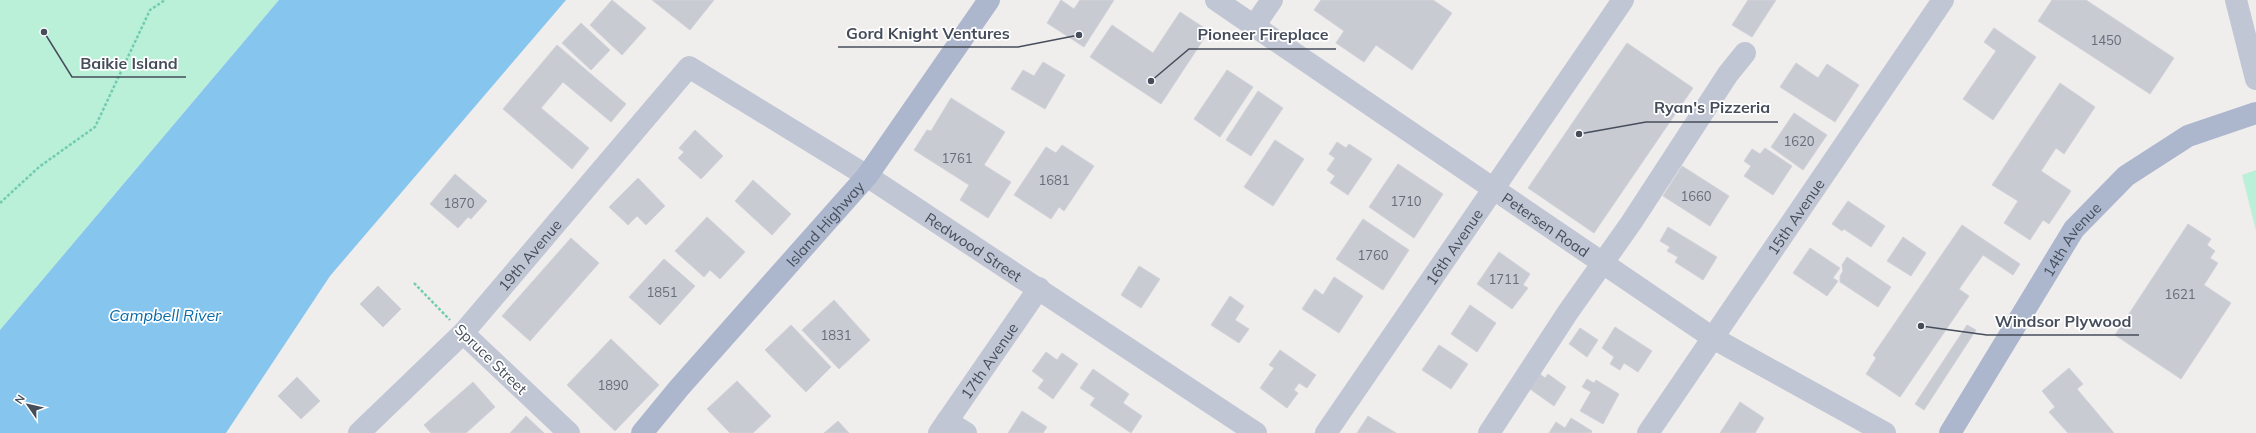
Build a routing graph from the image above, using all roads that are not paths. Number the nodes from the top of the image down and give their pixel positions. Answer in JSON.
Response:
{"nodes":[{"id":1,"x":989,"y":0,"type":"edge"},
{"id":2,"x":1216,"y":0,"type":"edge"},
{"id":3,"x":1272,"y":0,"type":"edge"},
{"id":4,"x":1623,"y":0,"type":"edge"},
{"id":5,"x":1943,"y":0,"type":"edge"},
{"id":6,"x":2236,"y":0,"type":"edge"},
{"id":7,"x":1254,"y":26,"type":"junction"},
{"id":8,"x":1744,"y":53,"type":"dead end"},
{"id":9,"x":688,"y":67,"type":"joint"},
{"id":10,"x":2256,"y":79,"type":"edge"},
{"id":11,"x":2256,"y":113,"type":"edge"},
{"id":12,"x":866,"y":176,"type":"junction"},
{"id":13,"x":1493,"y":189,"type":"junction"},
{"id":14,"x":1603,"y":263,"type":"junction"},
{"id":15,"x":1039,"y":288,"type":"junction"},
{"id":16,"x":463,"y":333,"type":"junction"},
{"id":17,"x":1713,"y":338,"type":"junction"},
{"id":18,"x":943,"y":427,"type":"edge"},
{"id":19,"x":359,"y":433,"type":"edge"},
{"id":20,"x":569,"y":433,"type":"edge"},
{"id":21,"x":642,"y":433,"type":"edge"},
{"id":22,"x":966,"y":433,"type":"edge"},
{"id":23,"x":1256,"y":433,"type":"edge"},
{"id":24,"x":1326,"y":433,"type":"edge"},
{"id":25,"x":1489,"y":433,"type":"edge"},
{"id":26,"x":1648,"y":433,"type":"edge"},
{"id":27,"x":1885,"y":433,"type":"edge"},
{"id":28,"x":1950,"y":433,"type":"edge"}],
"edges":[{"from":1,"to":12,"type":"main road","name":"Island Highway"},
{"from":2,"to":7,"type":"street","name":"Petersen Road"},
{"from":3,"to":7,"type":"street"},
{"from":4,"to":13,"type":"street","name":"16th Avenue"},
{"from":5,"to":17,"type":"street","name":"15th Avenue"},
{"from":6,"to":10,"type":"street"},
{"from":7,"to":13,"type":"street","name":"Petersen Road"},
{"from":8,"to":14,"type":"street"},
{"from":9,"to":12,"type":"street","name":"Redwood Street"},
{"from":9,"to":16,"type":"street","name":"19th Avenue"},
{"from":11,"to":28,"type":"main road","name":"14th Avenue"},
{"from":12,"to":15,"type":"street","name":"Redwood Street"},
{"from":12,"to":21,"type":"main road","name":"Island Highway"},
{"from":13,"to":14,"type":"street","name":"Petersen Road"},
{"from":13,"to":24,"type":"street","name":"16th Avenue"},
{"from":14,"to":17,"type":"street","name":"Petersen Road"},
{"from":14,"to":25,"type":"street"},
{"from":15,"to":18,"type":"street","name":"17th Avenue"},
{"from":15,"to":23,"type":"street","name":"Redwood Street"},
{"from":16,"to":19,"type":"street","name":"19th Avenue"},
{"from":16,"to":20,"type":"street","name":"Spruce Street"},
{"from":17,"to":26,"type":"street","name":"15th Avenue"},
{"from":17,"to":27,"type":"street","name":"Petersen Road"},
{"from":18,"to":22,"type":"street"}]}
